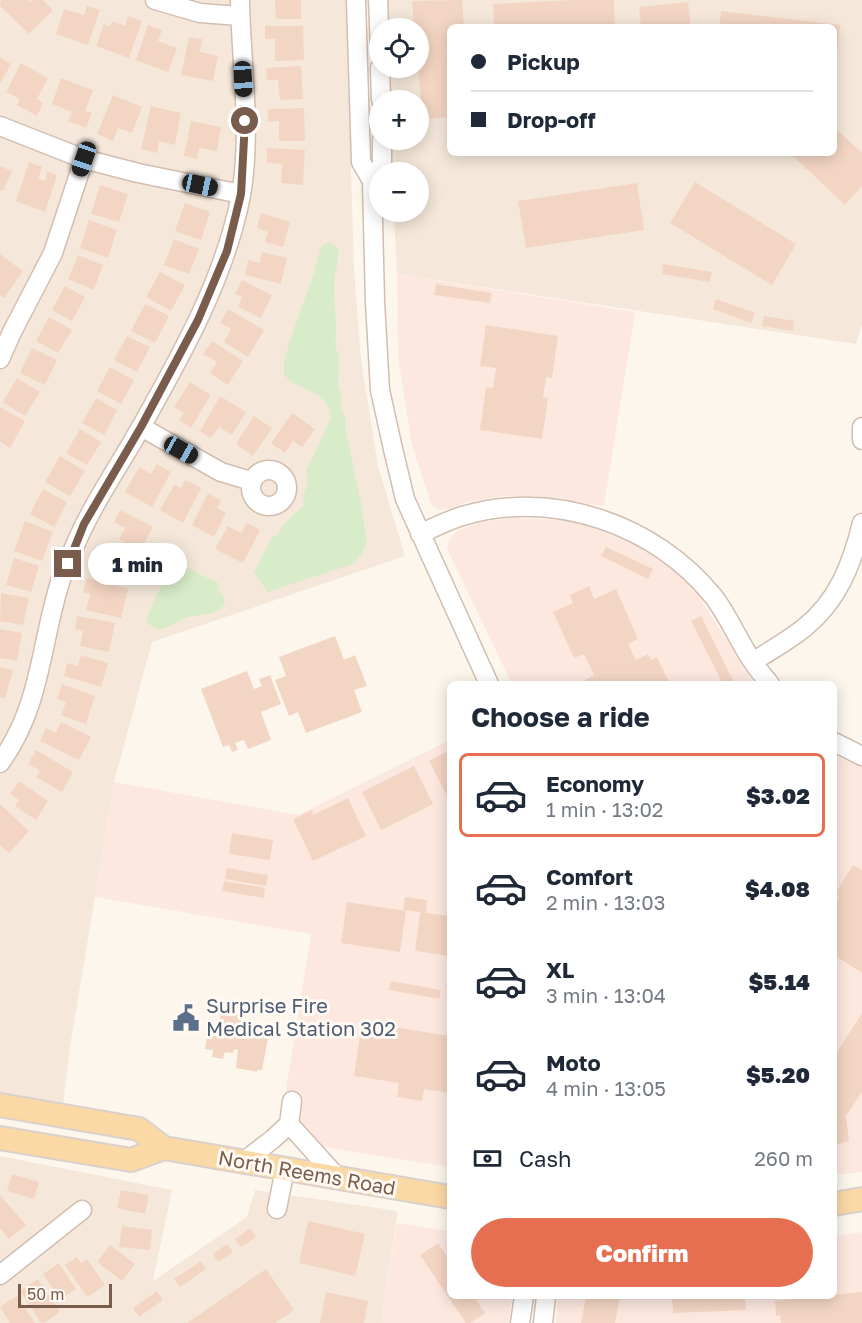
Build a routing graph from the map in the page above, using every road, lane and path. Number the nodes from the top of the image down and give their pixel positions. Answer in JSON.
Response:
{"nodes":[{"id":1,"x":155,"y":0,"type":"edge"},
{"id":2,"x":356,"y":0,"type":"edge"},
{"id":3,"x":378,"y":0,"type":"edge"},
{"id":4,"x":240,"y":8,"type":"edge"},
{"id":5,"x":379,"y":18,"type":"edge"},
{"id":6,"x":0,"y":126,"type":"edge"},
{"id":7,"x":84,"y":159,"type":"junction"},
{"id":8,"x":369,"y":176,"type":"edge"},
{"id":9,"x":241,"y":194,"type":"junction"},
{"id":10,"x":373,"y":222,"type":"edge"},
{"id":11,"x":6,"y":329,"type":"edge"},
{"id":12,"x":0,"y":359,"type":"edge"},
{"id":13,"x":141,"y":427,"type":"junction"},
{"id":14,"x":862,"y":427,"type":"edge"},
{"id":15,"x":862,"y":440,"type":"edge"},
{"id":16,"x":251,"y":481,"type":"dead end"},
{"id":17,"x":862,"y":523,"type":"edge"},
{"id":18,"x":420,"y":534,"type":"junction"},
{"id":19,"x":753,"y":662,"type":"junction"},
{"id":20,"x":488,"y":681,"type":"edge"},
{"id":21,"x":768,"y":681,"type":"edge"},
{"id":22,"x":837,"y":744,"type":"edge"},
{"id":23,"x":862,"y":756,"type":"edge"},
{"id":24,"x":0,"y":763,"type":"edge"},
{"id":25,"x":292,"y":1101,"type":"dead end"},
{"id":26,"x":0,"y":1105,"type":"edge"},
{"id":27,"x":289,"y":1124,"type":"junction"},
{"id":28,"x":0,"y":1138,"type":"edge"},
{"id":29,"x":164,"y":1148,"type":"junction"},
{"id":30,"x":243,"y":1162,"type":"junction"},
{"id":31,"x":285,"y":1169,"type":"junction"},
{"id":32,"x":338,"y":1178,"type":"junction"},
{"id":33,"x":447,"y":1196,"type":"edge"},
{"id":34,"x":862,"y":1199,"type":"edge"},
{"id":35,"x":837,"y":1203,"type":"edge"},
{"id":36,"x":277,"y":1209,"type":"dead end"},
{"id":37,"x":82,"y":1210,"type":"dead end"},
{"id":38,"x":0,"y":1275,"type":"edge"},
{"id":39,"x":524,"y":1299,"type":"edge"},
{"id":40,"x":546,"y":1299,"type":"edge"},
{"id":41,"x":520,"y":1323,"type":"edge"},
{"id":42,"x":543,"y":1323,"type":"edge"}],
"edges":[{"from":1,"to":4,"type":"street"},
{"from":2,"to":8,"type":"street"},
{"from":3,"to":5,"type":"street"},
{"from":4,"to":9,"type":"street"},
{"from":6,"to":7,"type":"street"},
{"from":7,"to":9,"type":"street"},
{"from":7,"to":11,"type":"street"},
{"from":9,"to":13,"type":"street"},
{"from":10,"to":18,"type":"street"},
{"from":11,"to":12,"type":"street"},
{"from":13,"to":16,"type":"street"},
{"from":13,"to":24,"type":"street"},
{"from":14,"to":15,"type":"street"},
{"from":17,"to":19,"type":"street"},
{"from":18,"to":19,"type":"street"},
{"from":18,"to":20,"type":"street"},
{"from":19,"to":21,"type":"street"},
{"from":22,"to":23,"type":"street"},
{"from":25,"to":27,"type":"street"},
{"from":26,"to":29,"type":"main road","name":"North Reems Road"},
{"from":27,"to":30,"type":"street"},
{"from":27,"to":32,"type":"street"},
{"from":28,"to":29,"type":"main road"},
{"from":29,"to":30,"type":"main road","name":"North Reems Road"},
{"from":30,"to":31,"type":"main road","name":"North Reems Road"},
{"from":31,"to":32,"type":"main road","name":"North Reems Road"},
{"from":31,"to":36,"type":"street"},
{"from":32,"to":33,"type":"main road","name":"North Reems Road"},
{"from":34,"to":35,"type":"main road"},
{"from":37,"to":38,"type":"street"},
{"from":39,"to":41,"type":"street"},
{"from":40,"to":42,"type":"street"}]}
